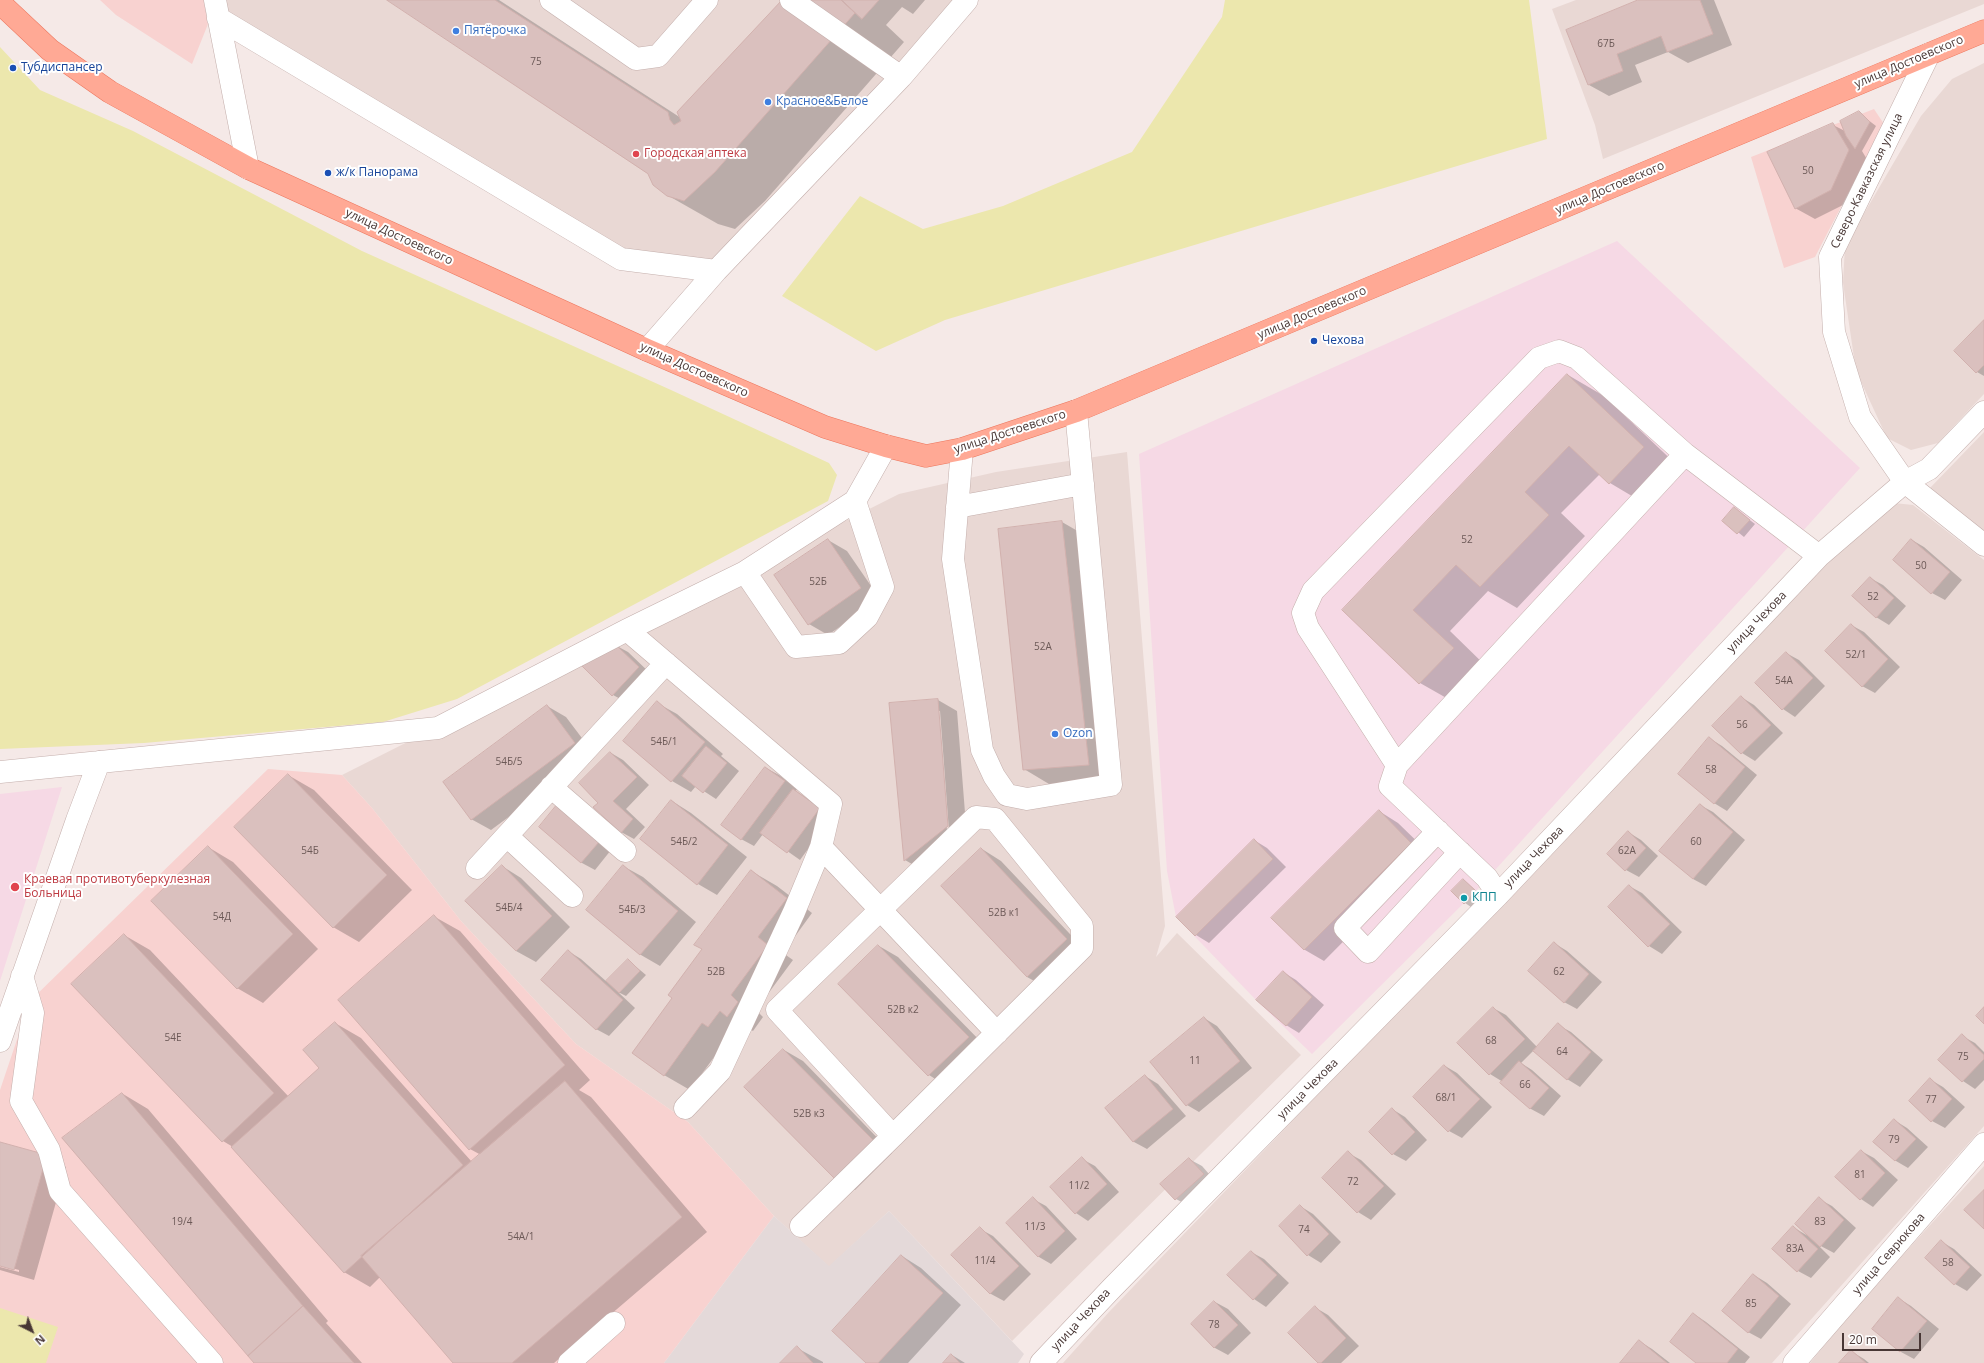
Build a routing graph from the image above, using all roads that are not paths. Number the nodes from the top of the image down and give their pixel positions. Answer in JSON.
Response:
{"nodes":[{"id":1,"x":552,"y":0,"type":"edge"},
{"id":2,"x":707,"y":0,"type":"edge"},
{"id":3,"x":791,"y":0,"type":"edge"},
{"id":4,"x":967,"y":0,"type":"edge"},
{"id":5,"x":0,"y":3,"type":"edge"},
{"id":6,"x":217,"y":9,"type":"edge"},
{"id":7,"x":1984,"y":32,"type":"edge"},
{"id":8,"x":1929,"y":54,"type":"junction"},
{"id":9,"x":901,"y":77,"type":"junction"},
{"id":10,"x":248,"y":168,"type":"junction"},
{"id":11,"x":716,"y":271,"type":"junction"},
{"id":12,"x":647,"y":350,"type":"junction"},
{"id":13,"x":1076,"y":411,"type":"junction"},
{"id":14,"x":1984,"y":412,"type":"edge"},
{"id":15,"x":886,"y":446,"type":"junction"},
{"id":16,"x":962,"y":449,"type":"junction"},
{"id":17,"x":1685,"y":454,"type":"junction"},
{"id":18,"x":1905,"y":482,"type":"junction"},
{"id":19,"x":1083,"y":484,"type":"junction"},
{"id":20,"x":855,"y":501,"type":"junction"},
{"id":21,"x":957,"y":507,"type":"junction"},
{"id":22,"x":1984,"y":545,"type":"edge"},
{"id":23,"x":1819,"y":556,"type":"junction"},
{"id":24,"x":745,"y":572,"type":"junction"},
{"id":25,"x":627,"y":630,"type":"junction"},
{"id":26,"x":666,"y":663,"type":"junction"},
{"id":27,"x":99,"y":762,"type":"junction"},
{"id":28,"x":1397,"y":765,"type":"junction"},
{"id":29,"x":0,"y":772,"type":"edge"},
{"id":30,"x":551,"y":787,"type":"junction"},
{"id":31,"x":1438,"y":831,"type":"junction"},
{"id":32,"x":507,"y":836,"type":"junction"},
{"id":33,"x":821,"y":848,"type":"junction"},
{"id":34,"x":625,"y":851,"type":"dead end"},
{"id":35,"x":1460,"y":852,"type":"junction"},
{"id":36,"x":477,"y":868,"type":"dead end"},
{"id":37,"x":1498,"y":895,"type":"junction"},
{"id":38,"x":572,"y":896,"type":"dead end"},
{"id":39,"x":879,"y":910,"type":"junction"},
{"id":40,"x":22,"y":976,"type":"junction"},
{"id":41,"x":997,"y":1033,"type":"junction"},
{"id":42,"x":0,"y":1040,"type":"edge"},
{"id":43,"x":685,"y":1108,"type":"dead end"},
{"id":44,"x":893,"y":1136,"type":"junction"},
{"id":45,"x":1984,"y":1144,"type":"edge"},
{"id":46,"x":801,"y":1226,"type":"dead end"},
{"id":47,"x":614,"y":1323,"type":"dead end"},
{"id":48,"x":212,"y":1363,"type":"edge"},
{"id":49,"x":569,"y":1363,"type":"edge"},
{"id":50,"x":1041,"y":1363,"type":"edge"},
{"id":51,"x":1794,"y":1363,"type":"edge"}],
"edges":[{"from":1,"to":2,"type":"street"},
{"from":3,"to":9,"type":"street"},
{"from":4,"to":9,"type":"street"},
{"from":5,"to":10,"type":"main road","name":"улица Достоевского"},
{"from":6,"to":10,"type":"street"},
{"from":6,"to":11,"type":"street"},
{"from":7,"to":8,"type":"main road","name":"улица Достоевского"},
{"from":8,"to":13,"type":"main road","name":"улица Достоевского"},
{"from":8,"to":18,"type":"street","name":"Северо-Кавказская улица"},
{"from":9,"to":11,"type":"street"},
{"from":10,"to":12,"type":"main road","name":"улица Достоевского"},
{"from":11,"to":12,"type":"street"},
{"from":12,"to":15,"type":"main road","name":"улица Достоевского"},
{"from":13,"to":16,"type":"main road","name":"улица Достоевского"},
{"from":13,"to":19,"type":"street"},
{"from":14,"to":18,"type":"street","name":"улица Чехова"},
{"from":15,"to":16,"type":"main road","name":"улица Достоевского"},
{"from":15,"to":20,"type":"street"},
{"from":16,"to":21,"type":"street"},
{"from":17,"to":23,"type":"street"},
{"from":17,"to":28,"type":"street"},
{"from":17,"to":28,"type":"street"},
{"from":18,"to":22,"type":"street","name":"Северо-Кавказская улица"},
{"from":18,"to":23,"type":"street","name":"улица Чехова"},
{"from":19,"to":21,"type":"street"},
{"from":19,"to":21,"type":"street"},
{"from":20,"to":24,"type":"street"},
{"from":20,"to":24,"type":"street"},
{"from":23,"to":37,"type":"street","name":"улица Чехова"},
{"from":24,"to":25,"type":"street"},
{"from":25,"to":26,"type":"street"},
{"from":25,"to":27,"type":"street"},
{"from":26,"to":30,"type":"street"},
{"from":26,"to":33,"type":"street"},
{"from":27,"to":29,"type":"street"},
{"from":27,"to":40,"type":"street"},
{"from":28,"to":31,"type":"street"},
{"from":30,"to":32,"type":"street"},
{"from":30,"to":34,"type":"street"},
{"from":31,"to":35,"type":"street"},
{"from":31,"to":35,"type":"street"},
{"from":32,"to":36,"type":"street"},
{"from":32,"to":38,"type":"street"},
{"from":33,"to":39,"type":"street"},
{"from":33,"to":43,"type":"street"},
{"from":35,"to":37,"type":"street"},
{"from":37,"to":50,"type":"street","name":"улица Чехова"},
{"from":39,"to":41,"type":"street"},
{"from":39,"to":41,"type":"street"},
{"from":39,"to":44,"type":"street"},
{"from":40,"to":42,"type":"street"},
{"from":40,"to":48,"type":"street"},
{"from":41,"to":44,"type":"street"},
{"from":44,"to":46,"type":"street"},
{"from":45,"to":51,"type":"street","name":"улица Севрюкова"},
{"from":47,"to":49,"type":"street"}]}
